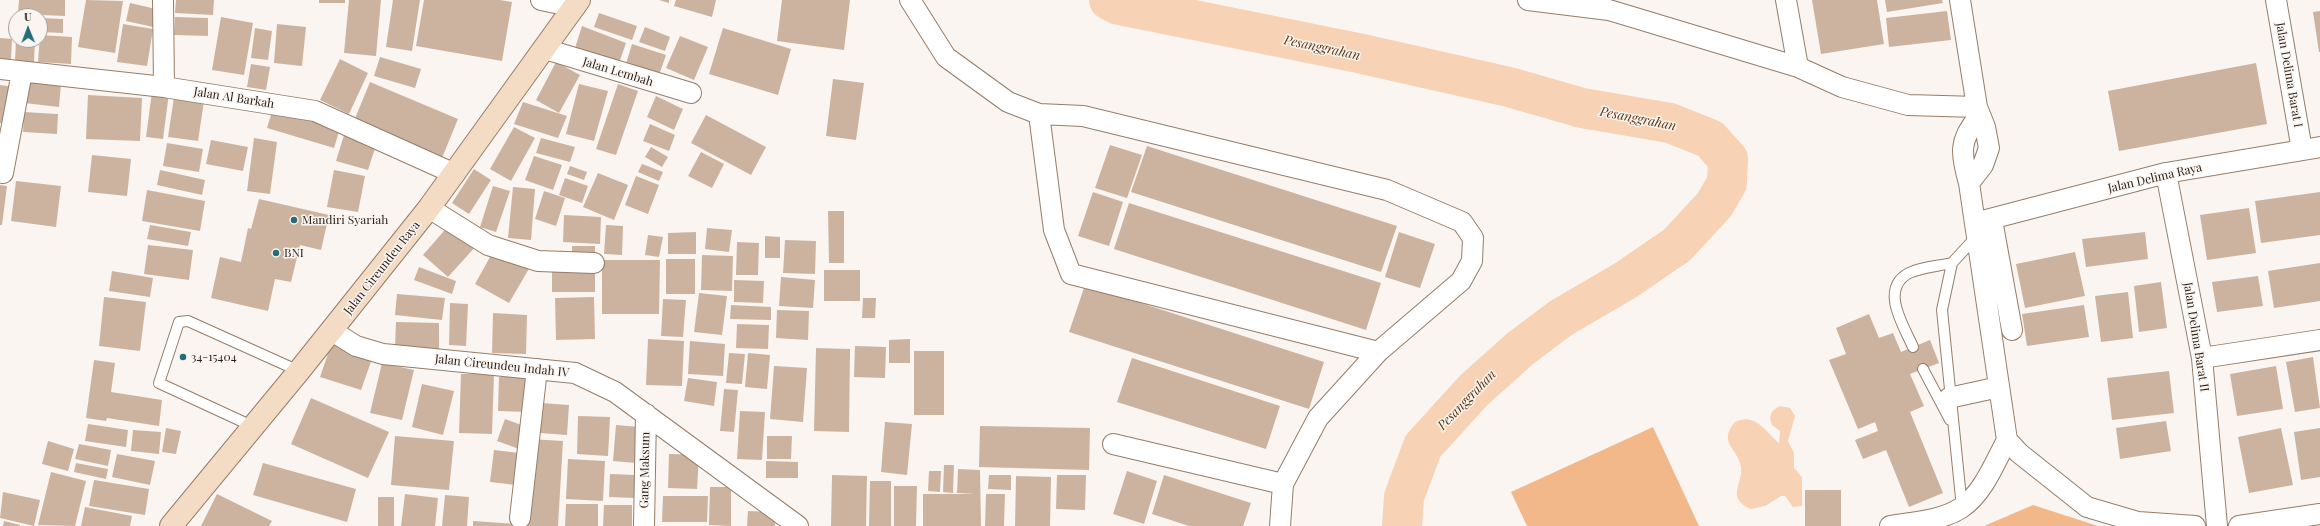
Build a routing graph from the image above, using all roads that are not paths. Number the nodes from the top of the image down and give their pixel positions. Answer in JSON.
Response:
{"nodes":[{"id":1,"x":163,"y":0,"type":"edge"},
{"id":2,"x":541,"y":0,"type":"edge"},
{"id":3,"x":910,"y":0,"type":"edge"},
{"id":4,"x":1528,"y":0,"type":"edge"},
{"id":5,"x":1786,"y":0,"type":"edge"},
{"id":6,"x":1960,"y":0,"type":"edge"},
{"id":7,"x":2276,"y":0,"type":"edge"},
{"id":8,"x":577,"y":4,"type":"edge"},
{"id":9,"x":545,"y":49,"type":"junction"},
{"id":10,"x":1798,"y":67,"type":"junction"},
{"id":11,"x":0,"y":69,"type":"edge"},
{"id":12,"x":22,"y":72,"type":"junction"},
{"id":13,"x":164,"y":87,"type":"junction"},
{"id":14,"x":691,"y":93,"type":"dead end"},
{"id":15,"x":1978,"y":112,"type":"junction"},
{"id":16,"x":1039,"y":114,"type":"junction"},
{"id":17,"x":2311,"y":148,"type":"edge"},
{"id":18,"x":3,"y":173,"type":"dead end"},
{"id":19,"x":2166,"y":173,"type":"junction"},
{"id":20,"x":455,"y":174,"type":"junction"},
{"id":21,"x":429,"y":208,"type":"junction"},
{"id":22,"x":1981,"y":226,"type":"junction"},
{"id":23,"x":594,"y":263,"type":"dead end"},
{"id":24,"x":1952,"y":263,"type":"junction"},
{"id":25,"x":2012,"y":330,"type":"dead end"},
{"id":26,"x":332,"y":331,"type":"junction"},
{"id":27,"x":2320,"y":340,"type":"edge"},
{"id":28,"x":1913,"y":347,"type":"dead end"},
{"id":29,"x":1378,"y":352,"type":"junction"},
{"id":30,"x":2202,"y":358,"type":"junction"},
{"id":31,"x":537,"y":369,"type":"junction"},
{"id":32,"x":1923,"y":369,"type":"dead end"},
{"id":33,"x":300,"y":371,"type":"junction"},
{"id":34,"x":1999,"y":387,"type":"junction"},
{"id":35,"x":1949,"y":398,"type":"junction"},
{"id":36,"x":646,"y":414,"type":"junction"},
{"id":37,"x":1952,"y":423,"type":"junction"},
{"id":38,"x":252,"y":426,"type":"junction"},
{"id":39,"x":2007,"y":440,"type":"junction"},
{"id":40,"x":1112,"y":444,"type":"dead end"},
{"id":41,"x":1283,"y":484,"type":"junction"},
{"id":42,"x":1962,"y":508,"type":"junction"},
{"id":43,"x":2320,"y":514,"type":"edge"},
{"id":44,"x":520,"y":518,"type":"dead end"},
{"id":45,"x":170,"y":526,"type":"edge"},
{"id":46,"x":644,"y":526,"type":"edge"},
{"id":47,"x":798,"y":526,"type":"edge"},
{"id":48,"x":1280,"y":526,"type":"edge"},
{"id":49,"x":1890,"y":526,"type":"edge"},
{"id":50,"x":2195,"y":526,"type":"edge"},
{"id":51,"x":2217,"y":526,"type":"edge"},
{"id":52,"x":2239,"y":526,"type":"edge"}],
"edges":[{"from":1,"to":13,"type":"street"},
{"from":2,"to":8,"type":"street"},
{"from":3,"to":16,"type":"street"},
{"from":4,"to":10,"type":"street"},
{"from":5,"to":10,"type":"street"},
{"from":6,"to":15,"type":"street"},
{"from":7,"to":17,"type":"street","name":"Jalan Delima Barat I"},
{"from":8,"to":9,"type":"main road","name":"Jalan Cireundeu Raya"},
{"from":9,"to":14,"type":"street","name":"Jalan Lembah"},
{"from":9,"to":20,"type":"main road","name":"Jalan Cireundeu Raya"},
{"from":10,"to":15,"type":"street"},
{"from":11,"to":12,"type":"street","name":"Jalan Al Barkah"},
{"from":12,"to":13,"type":"street","name":"Jalan Al Barkah"},
{"from":12,"to":18,"type":"street"},
{"from":13,"to":20,"type":"street","name":"Jalan Al Barkah"},
{"from":15,"to":22,"type":"street"},
{"from":16,"to":29,"type":"street"},
{"from":16,"to":29,"type":"street"},
{"from":17,"to":19,"type":"street","name":"Jalan Delima Raya"},
{"from":19,"to":22,"type":"street","name":"Jalan Delima Raya"},
{"from":19,"to":30,"type":"street","name":"Jalan Delima Barat II"},
{"from":20,"to":21,"type":"main road","name":"Jalan Cireundeu Raya"},
{"from":21,"to":23,"type":"street"},
{"from":21,"to":26,"type":"main road","name":"Jalan Cireundeu Raya"},
{"from":22,"to":24,"type":"lane"},
{"from":22,"to":25,"type":"street"},
{"from":22,"to":34,"type":"street"},
{"from":24,"to":28,"type":"lane"},
{"from":24,"to":35,"type":"lane"},
{"from":26,"to":31,"type":"street","name":"Jalan Cireundeu Indah IV"},
{"from":26,"to":33,"type":"main road","name":"Jalan Cireundeu Raya"},
{"from":27,"to":30,"type":"street"},
{"from":29,"to":41,"type":"street"},
{"from":30,"to":51,"type":"street","name":"Jalan Delima Barat II"},
{"from":31,"to":36,"type":"street","name":"Jalan Cireundeu Indah IV"},
{"from":31,"to":44,"type":"street"},
{"from":32,"to":37,"type":"lane"},
{"from":33,"to":38,"type":"main road","name":"Jalan Cireundeu Raya"},
{"from":33,"to":38,"type":"lane"},
{"from":34,"to":35,"type":"street"},
{"from":34,"to":39,"type":"street"},
{"from":35,"to":37,"type":"lane"},
{"from":36,"to":46,"type":"street","name":"Gang Maksum"},
{"from":36,"to":47,"type":"street","name":"Jalan Cireundeu Indah IV"},
{"from":37,"to":42,"type":"lane"},
{"from":38,"to":45,"type":"main road","name":"Jalan Cireundeu Raya"},
{"from":39,"to":42,"type":"street"},
{"from":39,"to":50,"type":"street"},
{"from":40,"to":41,"type":"street"},
{"from":41,"to":48,"type":"street"},
{"from":42,"to":49,"type":"street"},
{"from":43,"to":52,"type":"street"}]}
